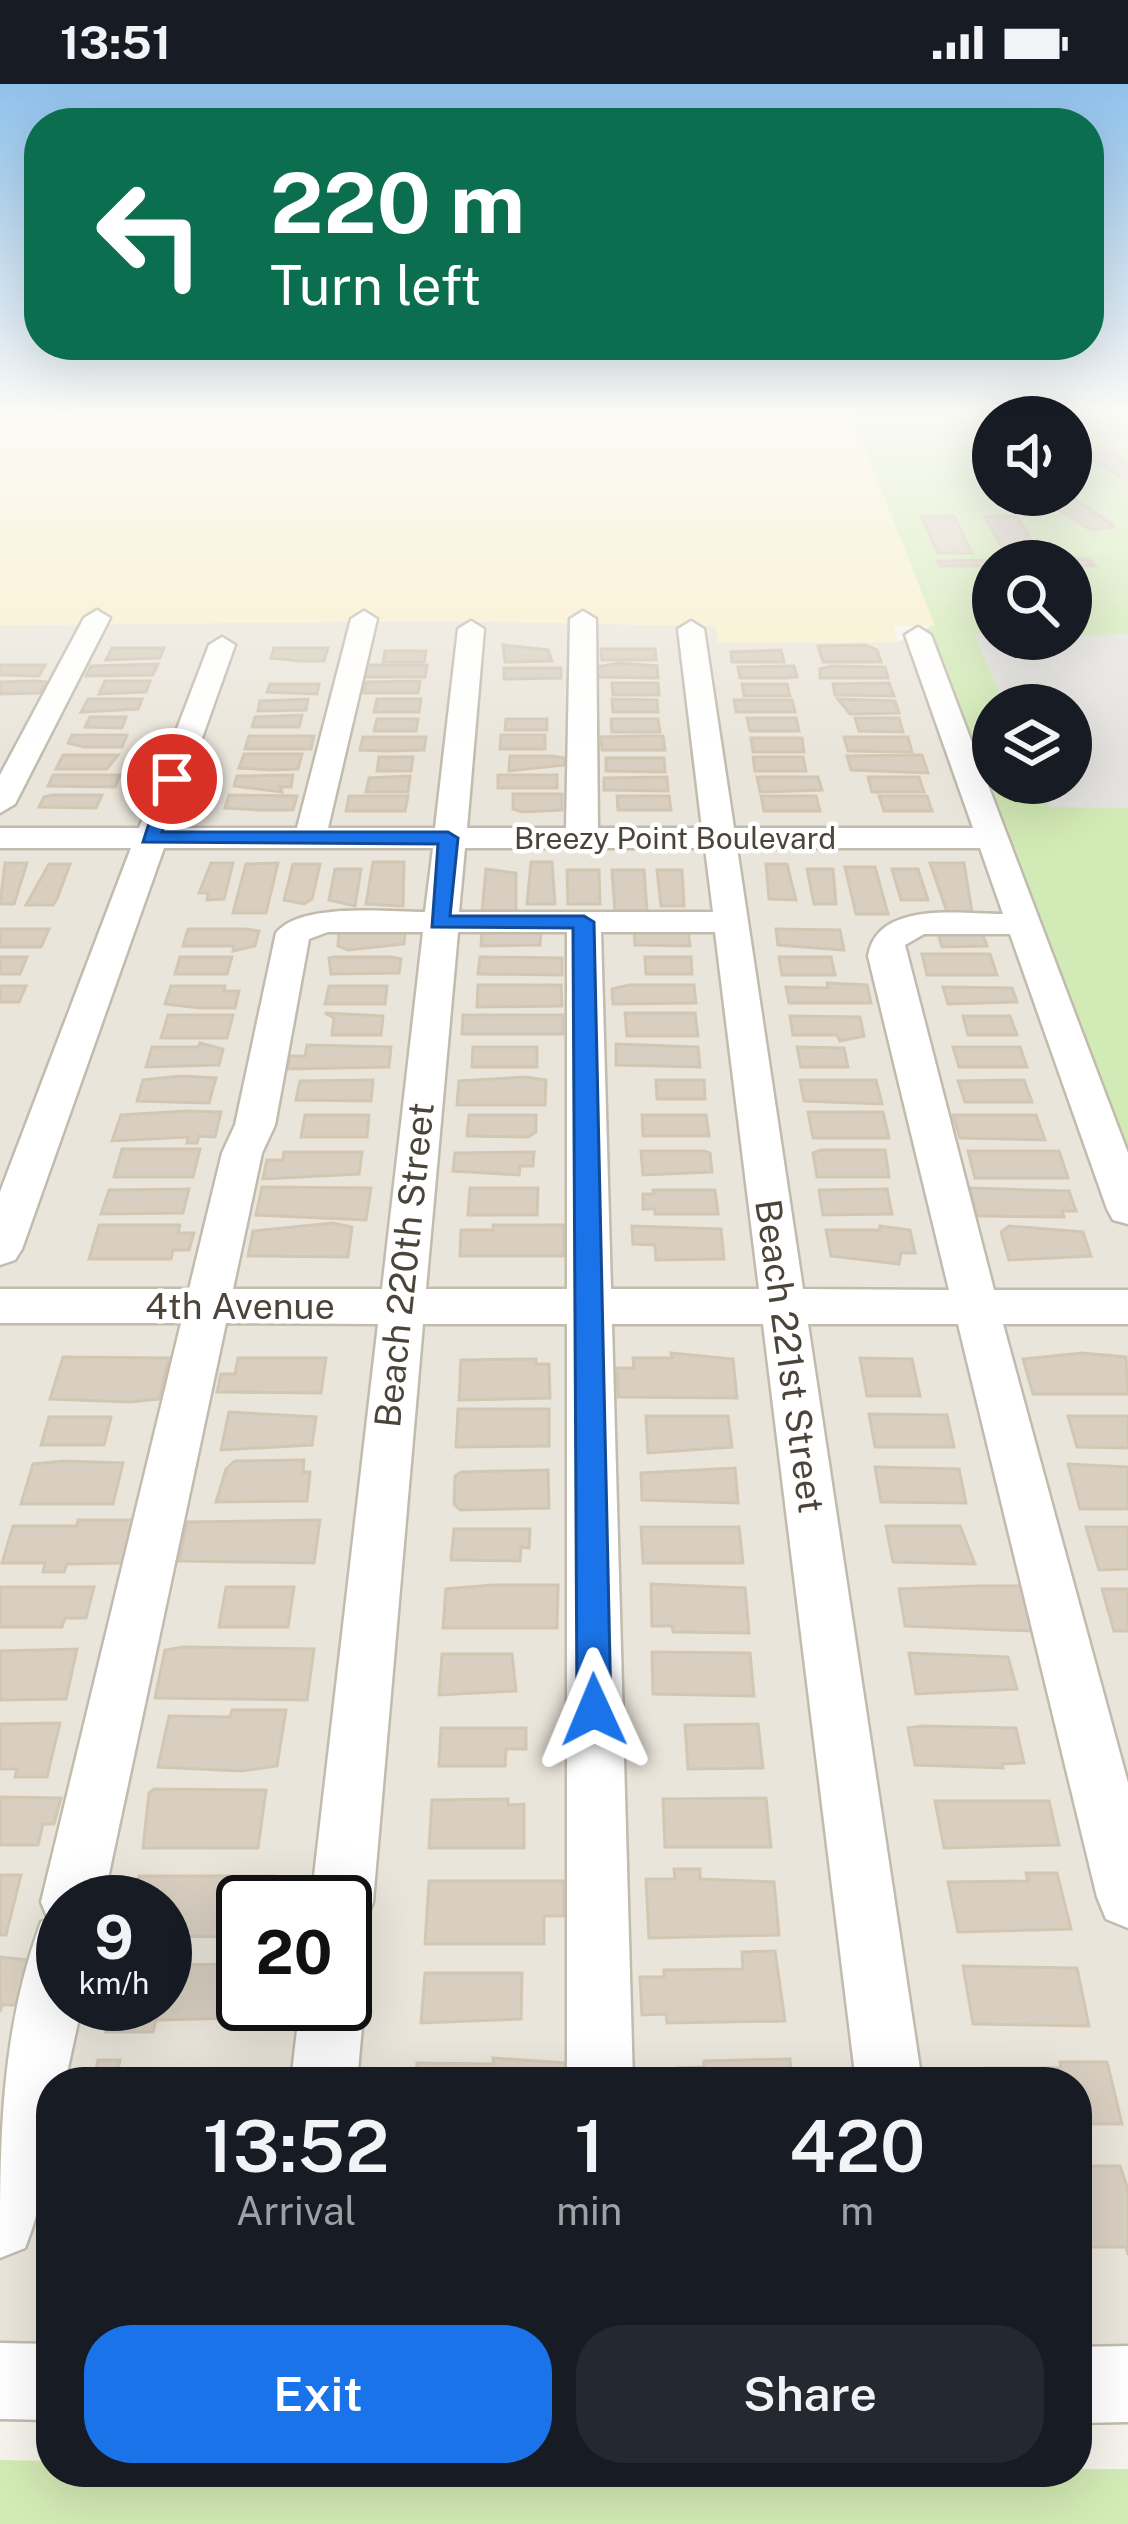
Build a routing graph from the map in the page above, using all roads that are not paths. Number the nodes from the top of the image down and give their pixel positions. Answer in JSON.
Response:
{"nodes":[{"id":1,"x":97,"y":618,"type":"dead end"},
{"id":2,"x":364,"y":619,"type":"dead end"},
{"id":3,"x":583,"y":620,"type":"dead end"},
{"id":4,"x":471,"y":629,"type":"dead end"},
{"id":5,"x":692,"y":629,"type":"dead end"},
{"id":6,"x":918,"y":635,"type":"dead end"},
{"id":7,"x":222,"y":645,"type":"dead end"},
{"id":8,"x":0,"y":804,"type":"edge"},
{"id":9,"x":0,"y":838,"type":"edge"},
{"id":10,"x":150,"y":838,"type":"junction"},
{"id":11,"x":310,"y":838,"type":"junction"},
{"id":12,"x":448,"y":838,"type":"junction"},
{"id":13,"x":582,"y":838,"type":"junction"},
{"id":14,"x":719,"y":838,"type":"junction"},
{"id":15,"x":990,"y":838,"type":"junction"},
{"id":16,"x":439,"y":922,"type":"junction"},
{"id":17,"x":584,"y":922,"type":"junction"},
{"id":18,"x":730,"y":922,"type":"junction"},
{"id":19,"x":1022,"y":924,"type":"junction"},
{"id":20,"x":1128,"y":1208,"type":"edge"},
{"id":21,"x":0,"y":1249,"type":"edge"},
{"id":22,"x":0,"y":1306,"type":"edge"},
{"id":23,"x":207,"y":1306,"type":"junction"},
{"id":24,"x":588,"y":1306,"type":"junction"},
{"id":25,"x":783,"y":1306,"type":"junction"},
{"id":26,"x":980,"y":1306,"type":"junction"},
{"id":27,"x":400,"y":1307,"type":"junction"},
{"id":28,"x":1128,"y":1307,"type":"edge"},
{"id":29,"x":78,"y":1875,"type":"edge"},
{"id":30,"x":345,"y":1875,"type":"edge"},
{"id":31,"x":1128,"y":1898,"type":"edge"},
{"id":32,"x":43,"y":2031,"type":"edge"},
{"id":33,"x":329,"y":2031,"type":"edge"},
{"id":34,"x":326,"y":2067,"type":"edge"},
{"id":35,"x":600,"y":2067,"type":"edge"},
{"id":36,"x":887,"y":2067,"type":"edge"},
{"id":37,"x":0,"y":2223,"type":"edge"},
{"id":38,"x":0,"y":2381,"type":"edge"},
{"id":39,"x":36,"y":2382,"type":"edge"},
{"id":40,"x":1128,"y":2384,"type":"edge"},
{"id":41,"x":1092,"y":2385,"type":"edge"}],
"edges":[{"from":1,"to":8,"type":"street"},
{"from":2,"to":11,"type":"street"},
{"from":3,"to":13,"type":"street"},
{"from":4,"to":12,"type":"street","name":"Beach 220th Street"},
{"from":5,"to":14,"type":"street","name":"Beach 221st Street"},
{"from":6,"to":15,"type":"street"},
{"from":7,"to":10,"type":"street"},
{"from":9,"to":10,"type":"street","name":"Breezy Point Boulevard"},
{"from":10,"to":11,"type":"street","name":"Breezy Point Boulevard"},
{"from":10,"to":21,"type":"street"},
{"from":11,"to":12,"type":"street","name":"Breezy Point Boulevard"},
{"from":12,"to":13,"type":"street","name":"Breezy Point Boulevard"},
{"from":12,"to":16,"type":"street","name":"Beach 220th Street"},
{"from":13,"to":14,"type":"street","name":"Breezy Point Boulevard"},
{"from":14,"to":15,"type":"street","name":"Breezy Point Boulevard"},
{"from":14,"to":18,"type":"street","name":"Beach 221st Street"},
{"from":15,"to":19,"type":"street"},
{"from":16,"to":17,"type":"street"},
{"from":16,"to":23,"type":"street"},
{"from":16,"to":27,"type":"street","name":"Beach 220th Street"},
{"from":17,"to":18,"type":"street"},
{"from":17,"to":24,"type":"street"},
{"from":18,"to":25,"type":"street","name":"Beach 221st Street"},
{"from":19,"to":20,"type":"street"},
{"from":19,"to":26,"type":"street"},
{"from":22,"to":23,"type":"street","name":"4th Avenue"},
{"from":23,"to":27,"type":"street","name":"4th Avenue"},
{"from":23,"to":29,"type":"street"},
{"from":24,"to":25,"type":"street","name":"4th Avenue"},
{"from":24,"to":27,"type":"street","name":"4th Avenue"},
{"from":24,"to":35,"type":"street"},
{"from":25,"to":26,"type":"street","name":"4th Avenue"},
{"from":25,"to":36,"type":"street","name":"Beach 221st Street"},
{"from":26,"to":28,"type":"street","name":"4th Avenue"},
{"from":26,"to":31,"type":"street"},
{"from":27,"to":30,"type":"street","name":"Beach 220th Street"},
{"from":32,"to":37,"type":"street"},
{"from":33,"to":34,"type":"street"},
{"from":38,"to":39,"type":"street"},
{"from":40,"to":41,"type":"street"}]}
